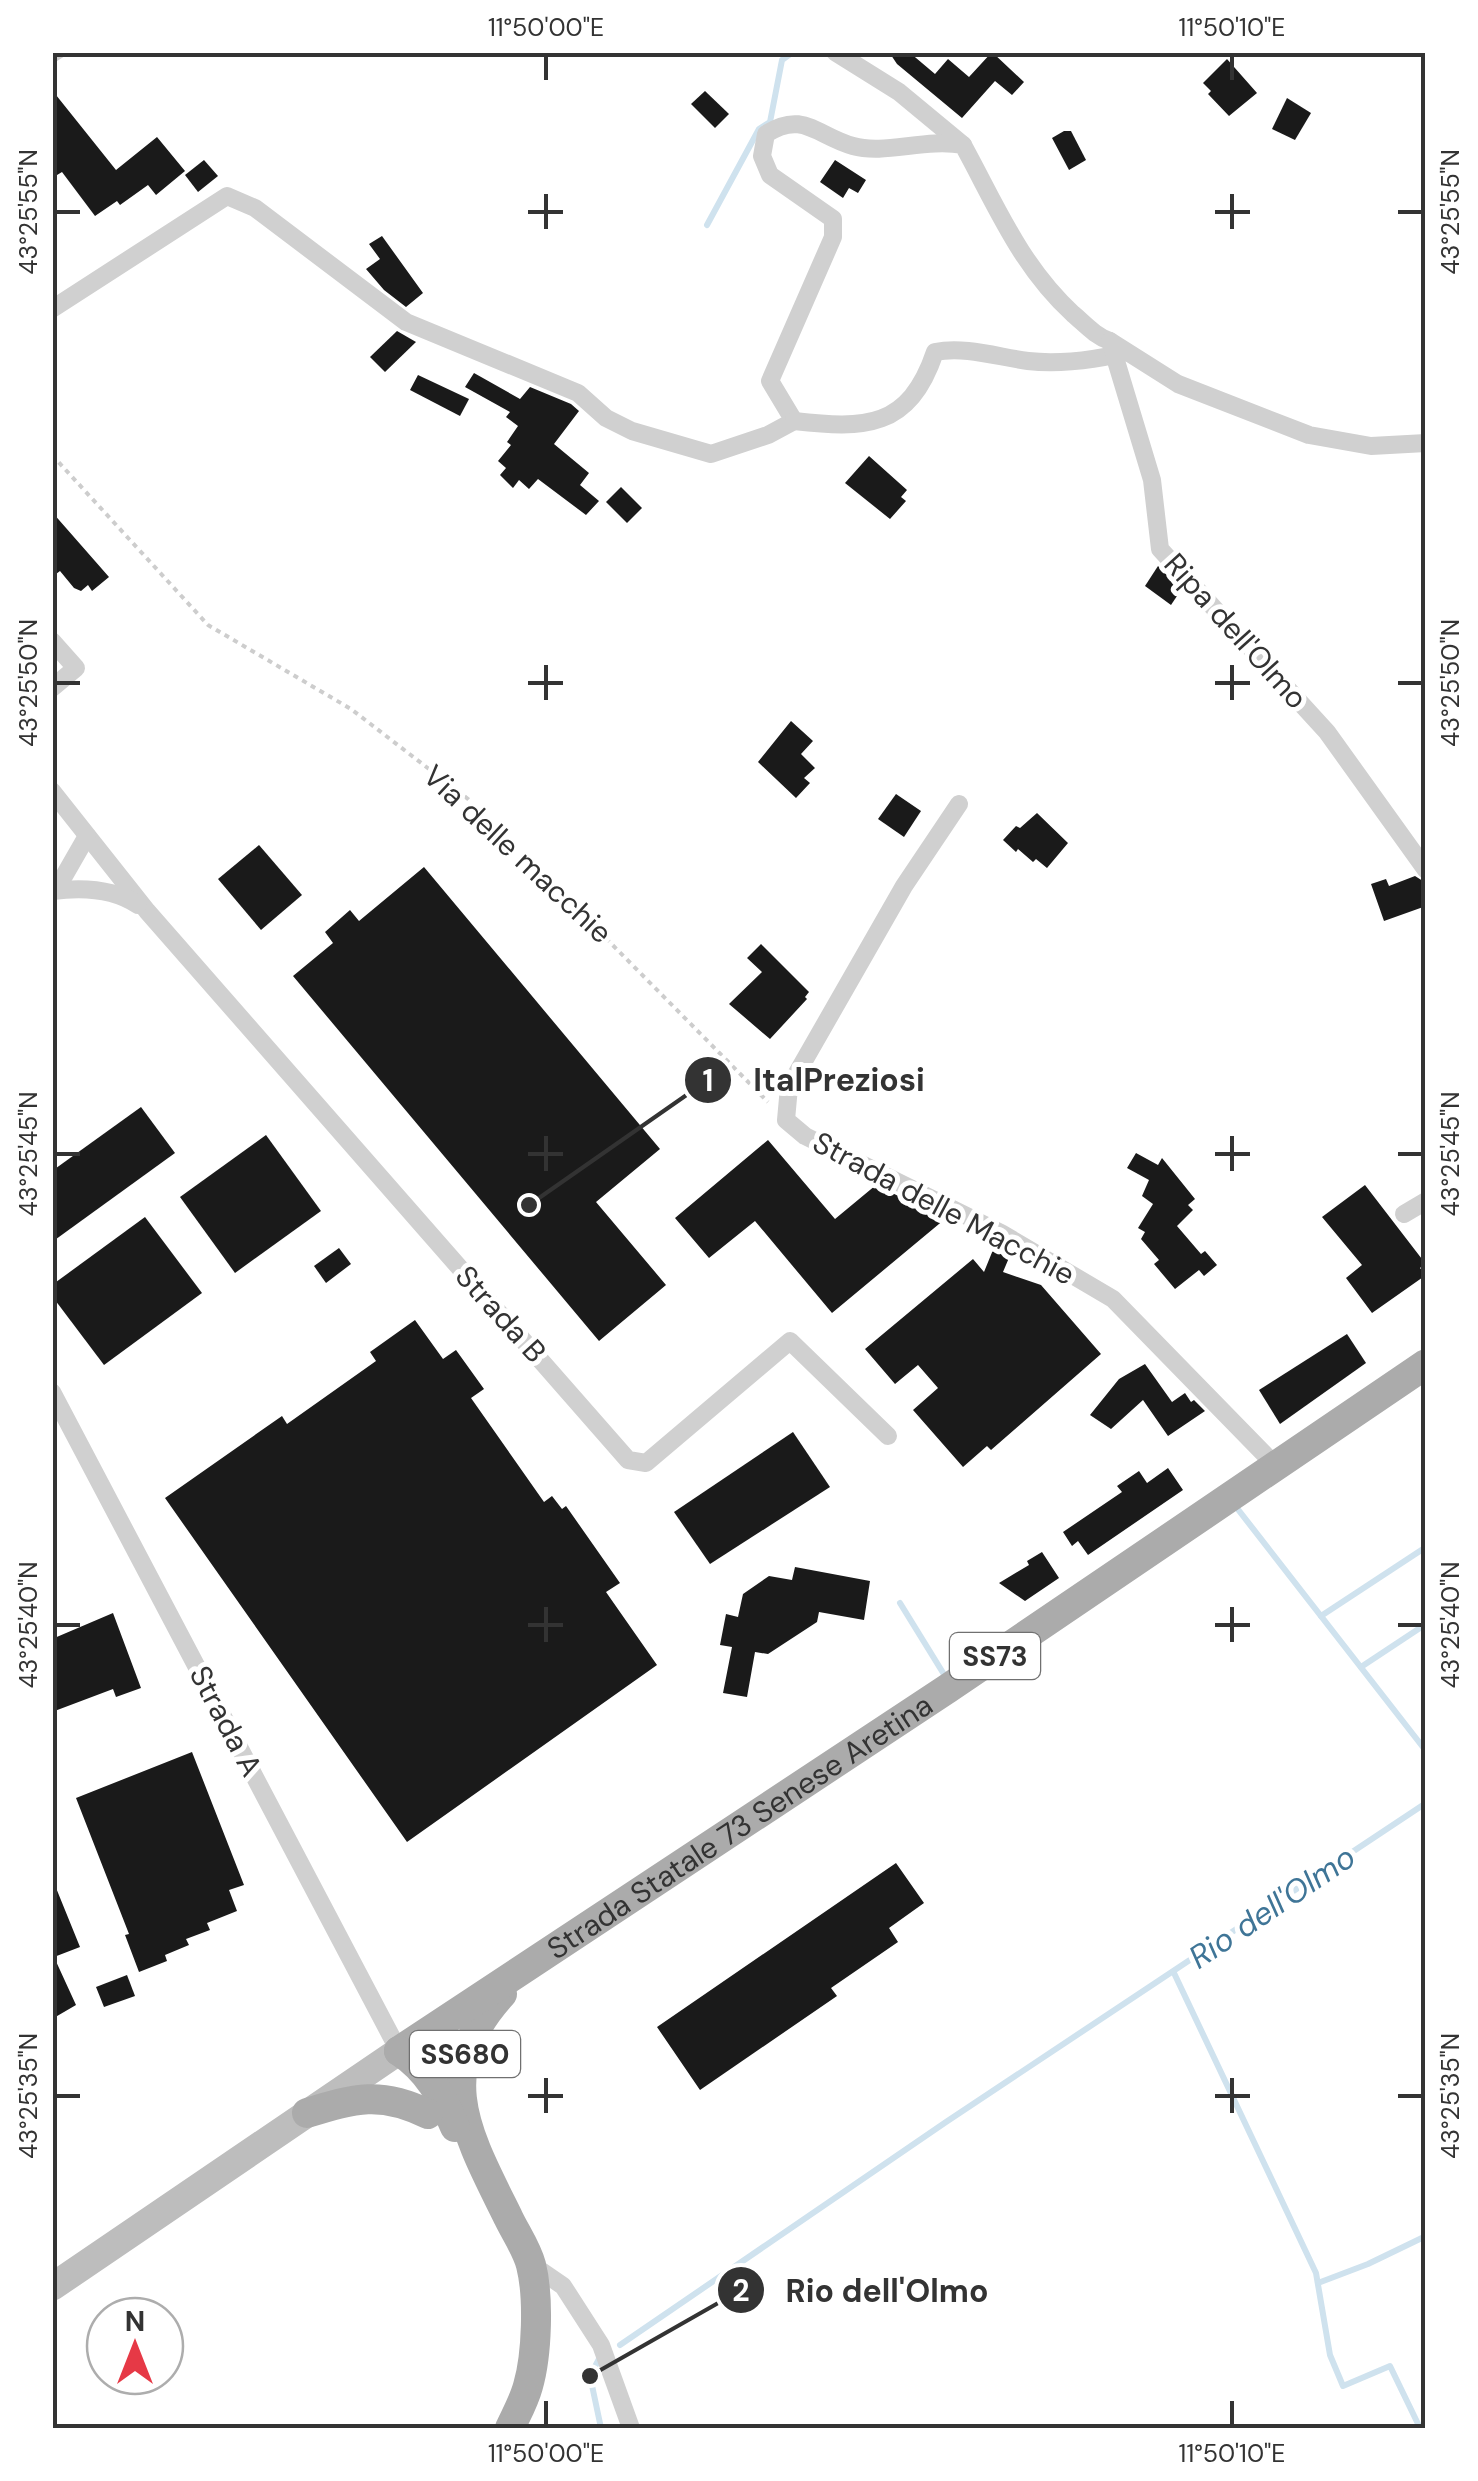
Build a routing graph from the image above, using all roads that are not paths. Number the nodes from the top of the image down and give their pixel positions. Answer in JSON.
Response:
{"nodes":[{"id":1,"x":63,"y":52,"type":"edge"},
{"id":2,"x":835,"y":52,"type":"edge"},
{"id":3,"x":52,"y":60,"type":"edge"},
{"id":4,"x":964,"y":146,"type":"junction"},
{"id":5,"x":52,"y":310,"type":"edge"},
{"id":6,"x":1112,"y":348,"type":"junction"},
{"id":7,"x":794,"y":421,"type":"junction"},
{"id":8,"x":1426,"y":443,"type":"edge"},
{"id":9,"x":52,"y":641,"type":"edge"},
{"id":10,"x":52,"y":688,"type":"edge"},
{"id":11,"x":52,"y":791,"type":"edge"},
{"id":12,"x":960,"y":804,"type":"dead end"},
{"id":13,"x":87,"y":836,"type":"junction"},
{"id":14,"x":1426,"y":870,"type":"edge"},
{"id":15,"x":54,"y":891,"type":"edge"},
{"id":16,"x":147,"y":911,"type":"junction"},
{"id":17,"x":1426,"y":1201,"type":"edge"},
{"id":18,"x":1404,"y":1214,"type":"dead end"},
{"id":19,"x":1426,"y":1364,"type":"edge"},
{"id":20,"x":52,"y":1392,"type":"edge"},
{"id":21,"x":888,"y":1436,"type":"dead end"},
{"id":22,"x":1276,"y":1466,"type":"junction"},
{"id":23,"x":562,"y":1944,"type":"junction"},
{"id":24,"x":399,"y":2051,"type":"junction"},
{"id":25,"x":308,"y":2113,"type":"junction"},
{"id":26,"x":428,"y":2114,"type":"junction"},
{"id":27,"x":463,"y":2145,"type":"junction"},
{"id":28,"x":498,"y":2196,"type":"junction"},
{"id":29,"x":531,"y":2264,"type":"junction"},
{"id":30,"x":52,"y":2286,"type":"edge"},
{"id":31,"x":510,"y":2428,"type":"edge"},
{"id":32,"x":631,"y":2428,"type":"edge"}],
"edges":[{"from":1,"to":3,"type":"lane"},
{"from":2,"to":4,"type":"street"},
{"from":4,"to":6,"type":"street"},
{"from":4,"to":7,"type":"street"},
{"from":5,"to":7,"type":"street"},
{"from":6,"to":7,"type":"street"},
{"from":6,"to":8,"type":"street"},
{"from":6,"to":14,"type":"street","name":"Ripa dell'Olmo"},
{"from":9,"to":10,"type":"street"},
{"from":11,"to":13,"type":"street","name":"Strada B"},
{"from":12,"to":22,"type":"street","name":"Strada delle Macchie"},
{"from":13,"to":15,"type":"street","name":"Strada B"},
{"from":13,"to":16,"type":"street","name":"Strada B"},
{"from":15,"to":16,"type":"street","name":"Strada B"},
{"from":16,"to":21,"type":"street","name":"Strada B"},
{"from":17,"to":18,"type":"street"},
{"from":19,"to":22,"type":"main road","name":"Strada Statale 73 Senese Aretina","number":"SS73"},
{"from":20,"to":24,"type":"street","name":"Strada A"},
{"from":22,"to":23,"type":"main road","name":"Strada Statale 73 Senese Aretina","number":"SS73"},
{"from":23,"to":24,"type":"main road","name":"Strada Statale 73 Senese Aretina","number":"SS73"},
{"from":23,"to":28,"type":"main road","number":"SS680"},
{"from":24,"to":25,"type":"main road","name":"Strada Statale 73 Senese Aretina","number":"SS73"},
{"from":24,"to":26,"type":"main road","number":"SS680"},
{"from":24,"to":27,"type":"main road","number":"SS680"},
{"from":25,"to":26,"type":"main road","number":"SS680"},
{"from":25,"to":30,"type":"main road","name":"Strada Statale 73 Senese Aretina","number":"SS73"},
{"from":26,"to":27,"type":"main road","number":"SS680"},
{"from":27,"to":28,"type":"main road","number":"SS680"},
{"from":28,"to":29,"type":"main road","number":"SS680"},
{"from":29,"to":31,"type":"main road","number":"SS680"},
{"from":29,"to":32,"type":"street"}]}
